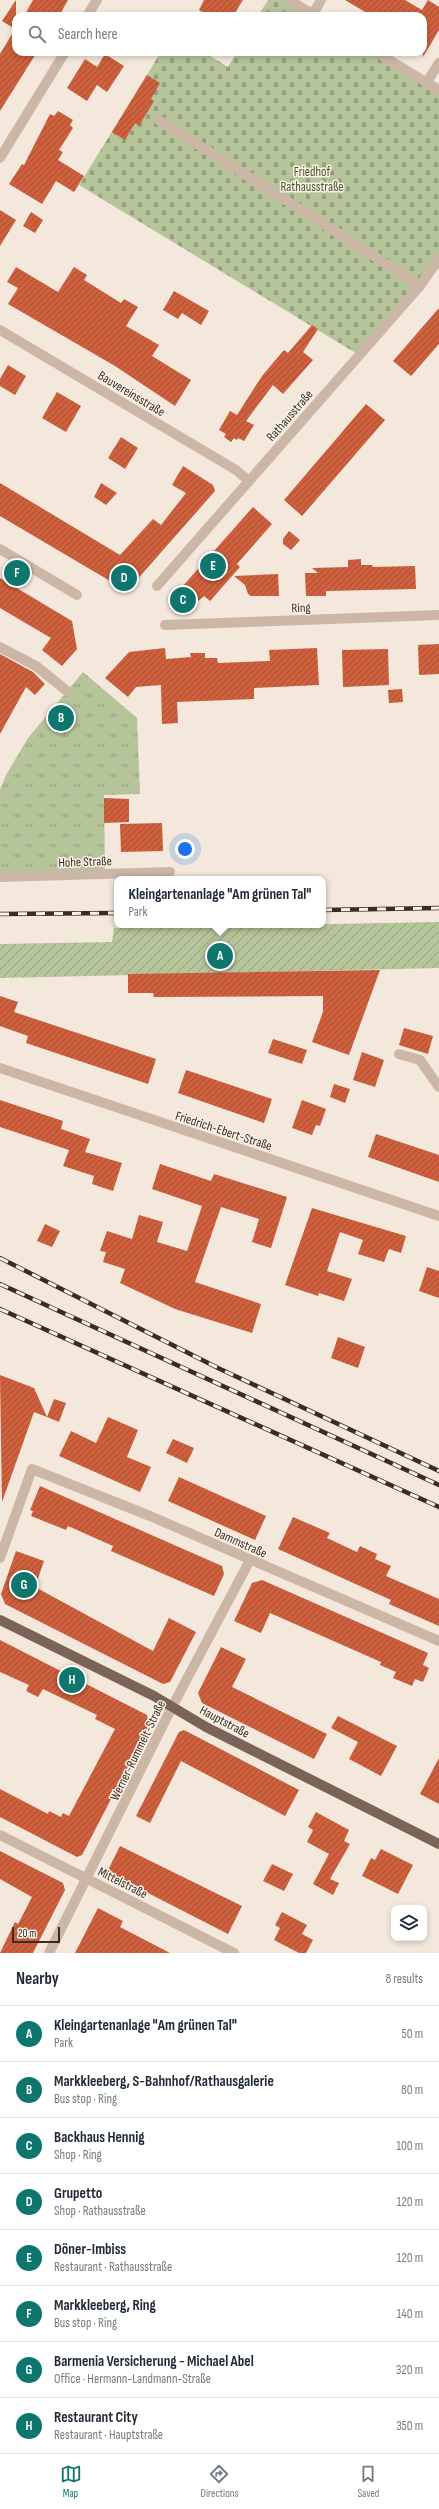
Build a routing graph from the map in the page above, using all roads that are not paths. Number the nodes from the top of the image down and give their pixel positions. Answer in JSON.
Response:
{"nodes":[{"id":1,"x":97,"y":0,"type":"edge"},
{"id":2,"x":290,"y":0,"type":"edge"},
{"id":3,"x":321,"y":0,"type":"edge"},
{"id":4,"x":90,"y":12,"type":"edge"},
{"id":5,"x":309,"y":12,"type":"edge"},
{"id":6,"x":315,"y":12,"type":"edge"},
{"id":7,"x":63,"y":56,"type":"edge"},
{"id":8,"x":383,"y":56,"type":"edge"},
{"id":9,"x":439,"y":63,"type":"edge"},
{"id":10,"x":427,"y":82,"type":"junction"},
{"id":11,"x":439,"y":90,"type":"edge"},
{"id":12,"x":159,"y":120,"type":"dead end"},
{"id":13,"x":0,"y":158,"type":"edge"},
{"id":14,"x":439,"y":259,"type":"edge"},
{"id":15,"x":418,"y":287,"type":"junction"},
{"id":16,"x":0,"y":330,"type":"edge"},
{"id":17,"x":249,"y":481,"type":"junction"},
{"id":18,"x":0,"y":549,"type":"edge"},
{"id":19,"x":157,"y":586,"type":"dead end"},
{"id":20,"x":77,"y":595,"type":"dead end"},
{"id":21,"x":439,"y":615,"type":"edge"},
{"id":22,"x":165,"y":625,"type":"dead end"},
{"id":23,"x":0,"y":647,"type":"edge"},
{"id":24,"x":67,"y":691,"type":"dead end"},
{"id":25,"x":170,"y":872,"type":"dead end"},
{"id":26,"x":0,"y":878,"type":"edge"},
{"id":27,"x":400,"y":1054,"type":"dead end"},
{"id":28,"x":0,"y":1068,"type":"edge"},
{"id":29,"x":439,"y":1087,"type":"edge"},
{"id":30,"x":439,"y":1216,"type":"edge"},
{"id":31,"x":0,"y":1558,"type":"edge"},
{"id":32,"x":250,"y":1560,"type":"junction"},
{"id":33,"x":0,"y":1620,"type":"edge"},
{"id":34,"x":439,"y":1641,"type":"edge"},
{"id":35,"x":172,"y":1707,"type":"junction"},
{"id":36,"x":0,"y":1836,"type":"edge"},
{"id":37,"x":439,"y":1844,"type":"edge"},
{"id":38,"x":88,"y":1879,"type":"junction"},
{"id":39,"x":49,"y":1953,"type":"edge"},
{"id":40,"x":234,"y":1953,"type":"edge"}],
"edges":[{"from":1,"to":4,"type":"street"},
{"from":2,"to":5,"type":"street"},
{"from":3,"to":6,"type":"street"},
{"from":7,"to":13,"type":"street"},
{"from":8,"to":10,"type":"street"},
{"from":9,"to":10,"type":"street"},
{"from":10,"to":11,"type":"street"},
{"from":12,"to":15,"type":"street"},
{"from":14,"to":15,"type":"street","name":"Rathausstraße"},
{"from":15,"to":17,"type":"street","name":"Rathausstraße"},
{"from":16,"to":17,"type":"street","name":"Bauvereinsstraße"},
{"from":17,"to":19,"type":"street","name":"Rathausstraße"},
{"from":18,"to":20,"type":"street"},
{"from":21,"to":22,"type":"street","name":"Ring"},
{"from":23,"to":24,"type":"street"},
{"from":25,"to":26,"type":"street","name":"Hohe Straße"},
{"from":27,"to":29,"type":"street"},
{"from":28,"to":30,"type":"street","name":"Friedrich-Ebert-Straße"},
{"from":31,"to":32,"type":"street","name":"Dammstraße"},
{"from":32,"to":34,"type":"street","name":"Dammstraße"},
{"from":32,"to":35,"type":"street","name":"Werner-Rummelt-Straße"},
{"from":33,"to":35,"type":"main road","name":"Hauptstraße"},
{"from":35,"to":37,"type":"main road","name":"Hauptstraße"},
{"from":35,"to":38,"type":"street","name":"Werner-Rummelt-Straße"},
{"from":36,"to":38,"type":"street","name":"Mittelstraße"},
{"from":38,"to":39,"type":"street","name":"Werner-Rummelt-Straße"},
{"from":38,"to":40,"type":"street","name":"Mittelstraße"}]}
